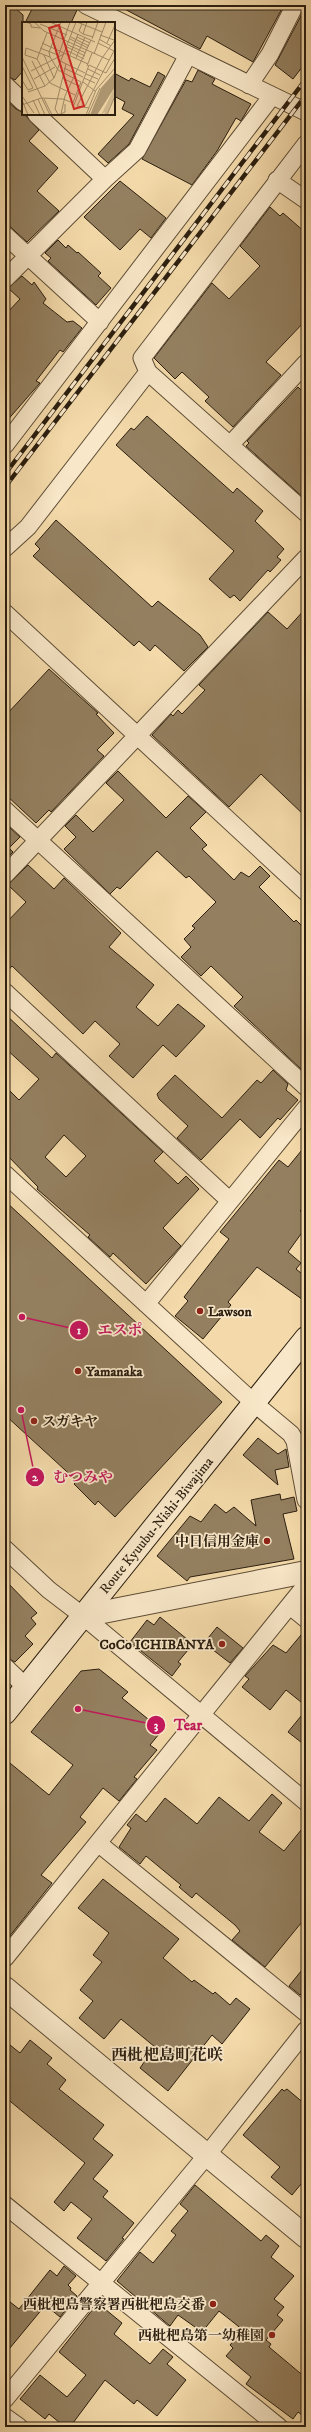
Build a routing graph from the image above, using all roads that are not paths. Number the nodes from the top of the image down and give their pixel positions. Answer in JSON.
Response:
{"nodes":[{"id":1,"x":86,"y":5,"type":"edge"},
{"id":2,"x":295,"y":5,"type":"edge"},
{"id":3,"x":188,"y":55,"type":"junction"},
{"id":4,"x":5,"y":85,"type":"edge"},
{"id":5,"x":249,"y":85,"type":"junction"},
{"id":6,"x":272,"y":96,"type":"junction"},
{"id":7,"x":22,"y":101,"type":"edge"},
{"id":8,"x":306,"y":112,"type":"edge"},
{"id":9,"x":37,"y":115,"type":"edge"},
{"id":10,"x":306,"y":144,"type":"edge"},
{"id":11,"x":105,"y":179,"type":"junction"},
{"id":12,"x":277,"y":180,"type":"junction"},
{"id":13,"x":306,"y":200,"type":"edge"},
{"id":14,"x":5,"y":235,"type":"edge"},
{"id":15,"x":29,"y":256,"type":"junction"},
{"id":16,"x":5,"y":279,"type":"edge"},
{"id":17,"x":100,"y":322,"type":"junction"},
{"id":18,"x":306,"y":363,"type":"edge"},
{"id":19,"x":148,"y":372,"type":"junction"},
{"id":20,"x":5,"y":445,"type":"edge"},
{"id":21,"x":230,"y":445,"type":"junction"},
{"id":22,"x":306,"y":513,"type":"edge"},
{"id":23,"x":5,"y":548,"type":"edge"},
{"id":24,"x":306,"y":558,"type":"edge"},
{"id":25,"x":5,"y":613,"type":"edge"},
{"id":26,"x":138,"y":736,"type":"junction"},
{"id":27,"x":5,"y":810,"type":"edge"},
{"id":28,"x":38,"y":840,"type":"junction"},
{"id":29,"x":5,"y":875,"type":"edge"},
{"id":30,"x":306,"y":892,"type":"edge"},
{"id":31,"x":5,"y":992,"type":"edge"},
{"id":32,"x":306,"y":1087,"type":"edge"},
{"id":33,"x":306,"y":1108,"type":"edge"},
{"id":34,"x":5,"y":1174,"type":"edge"},
{"id":35,"x":230,"y":1201,"type":"junction"},
{"id":36,"x":146,"y":1304,"type":"junction"},
{"id":37,"x":306,"y":1338,"type":"edge"},
{"id":38,"x":254,"y":1403,"type":"junction"},
{"id":39,"x":306,"y":1500,"type":"edge"},
{"id":40,"x":5,"y":1549,"type":"edge"},
{"id":41,"x":306,"y":1572,"type":"edge"},
{"id":42,"x":306,"y":1585,"type":"edge"},
{"id":43,"x":290,"y":1606,"type":"junction"},
{"id":44,"x":83,"y":1616,"type":"junction"},
{"id":45,"x":306,"y":1619,"type":"edge"},
{"id":46,"x":5,"y":1667,"type":"edge"},
{"id":47,"x":26,"y":1687,"type":"junction"},
{"id":48,"x":5,"y":1713,"type":"edge"},
{"id":49,"x":201,"y":1715,"type":"junction"},
{"id":50,"x":306,"y":1802,"type":"edge"},
{"id":51,"x":98,"y":1844,"type":"junction"},
{"id":52,"x":5,"y":1958,"type":"edge"},
{"id":53,"x":5,"y":1988,"type":"edge"},
{"id":54,"x":306,"y":2013,"type":"edge"},
{"id":55,"x":306,"y":2030,"type":"edge"},
{"id":56,"x":207,"y":2155,"type":"junction"},
{"id":57,"x":5,"y":2205,"type":"edge"},
{"id":58,"x":306,"y":2236,"type":"edge"},
{"id":59,"x":101,"y":2283,"type":"junction"},
{"id":60,"x":5,"y":2399,"type":"edge"},
{"id":61,"x":5,"y":2417,"type":"edge"},
{"id":62,"x":19,"y":2427,"type":"edge"},
{"id":63,"x":279,"y":2427,"type":"edge"}],
"edges":[{"from":1,"to":3,"type":"street"},
{"from":2,"to":5,"type":"street"},
{"from":3,"to":5,"type":"street"},
{"from":3,"to":11,"type":"street"},
{"from":4,"to":7,"type":"street"},
{"from":5,"to":6,"type":"street"},
{"from":6,"to":8,"type":"street"},
{"from":6,"to":17,"type":"street"},
{"from":9,"to":11,"type":"street"},
{"from":10,"to":12,"type":"street"},
{"from":11,"to":15,"type":"street"},
{"from":12,"to":13,"type":"street"},
{"from":12,"to":19,"type":"street"},
{"from":14,"to":15,"type":"street"},
{"from":15,"to":16,"type":"street"},
{"from":15,"to":17,"type":"street"},
{"from":17,"to":20,"type":"street"},
{"from":18,"to":21,"type":"street"},
{"from":19,"to":21,"type":"street"},
{"from":19,"to":23,"type":"street"},
{"from":21,"to":22,"type":"street"},
{"from":24,"to":26,"type":"street"},
{"from":25,"to":26,"type":"street"},
{"from":26,"to":28,"type":"street"},
{"from":26,"to":30,"type":"street"},
{"from":27,"to":28,"type":"street"},
{"from":28,"to":29,"type":"street"},
{"from":28,"to":32,"type":"street"},
{"from":31,"to":35,"type":"street"},
{"from":33,"to":35,"type":"street"},
{"from":34,"to":36,"type":"street"},
{"from":35,"to":36,"type":"street"},
{"from":36,"to":38,"type":"street"},
{"from":37,"to":38,"type":"street","name":"Route Kyuubu-Nishi-Biwajima"},
{"from":38,"to":39,"type":"street"},
{"from":38,"to":44,"type":"street","name":"Route Kyuubu-Nishi-Biwajima"},
{"from":40,"to":44,"type":"street"},
{"from":41,"to":44,"type":"street"},
{"from":42,"to":43,"type":"street"},
{"from":43,"to":45,"type":"street"},
{"from":43,"to":49,"type":"street"},
{"from":44,"to":47,"type":"street","name":"Route Kyuubu-Nishi-Biwajima"},
{"from":44,"to":49,"type":"street"},
{"from":46,"to":47,"type":"street"},
{"from":47,"to":48,"type":"street","name":"Route Kyuubu-Nishi-Biwajima"},
{"from":49,"to":50,"type":"street"},
{"from":49,"to":51,"type":"street"},
{"from":51,"to":52,"type":"street"},
{"from":51,"to":54,"type":"street"},
{"from":53,"to":56,"type":"street"},
{"from":55,"to":56,"type":"street"},
{"from":56,"to":58,"type":"street"},
{"from":56,"to":59,"type":"street"},
{"from":57,"to":59,"type":"street"},
{"from":59,"to":60,"type":"street"},
{"from":59,"to":63,"type":"street"},
{"from":61,"to":62,"type":"street"}]}
